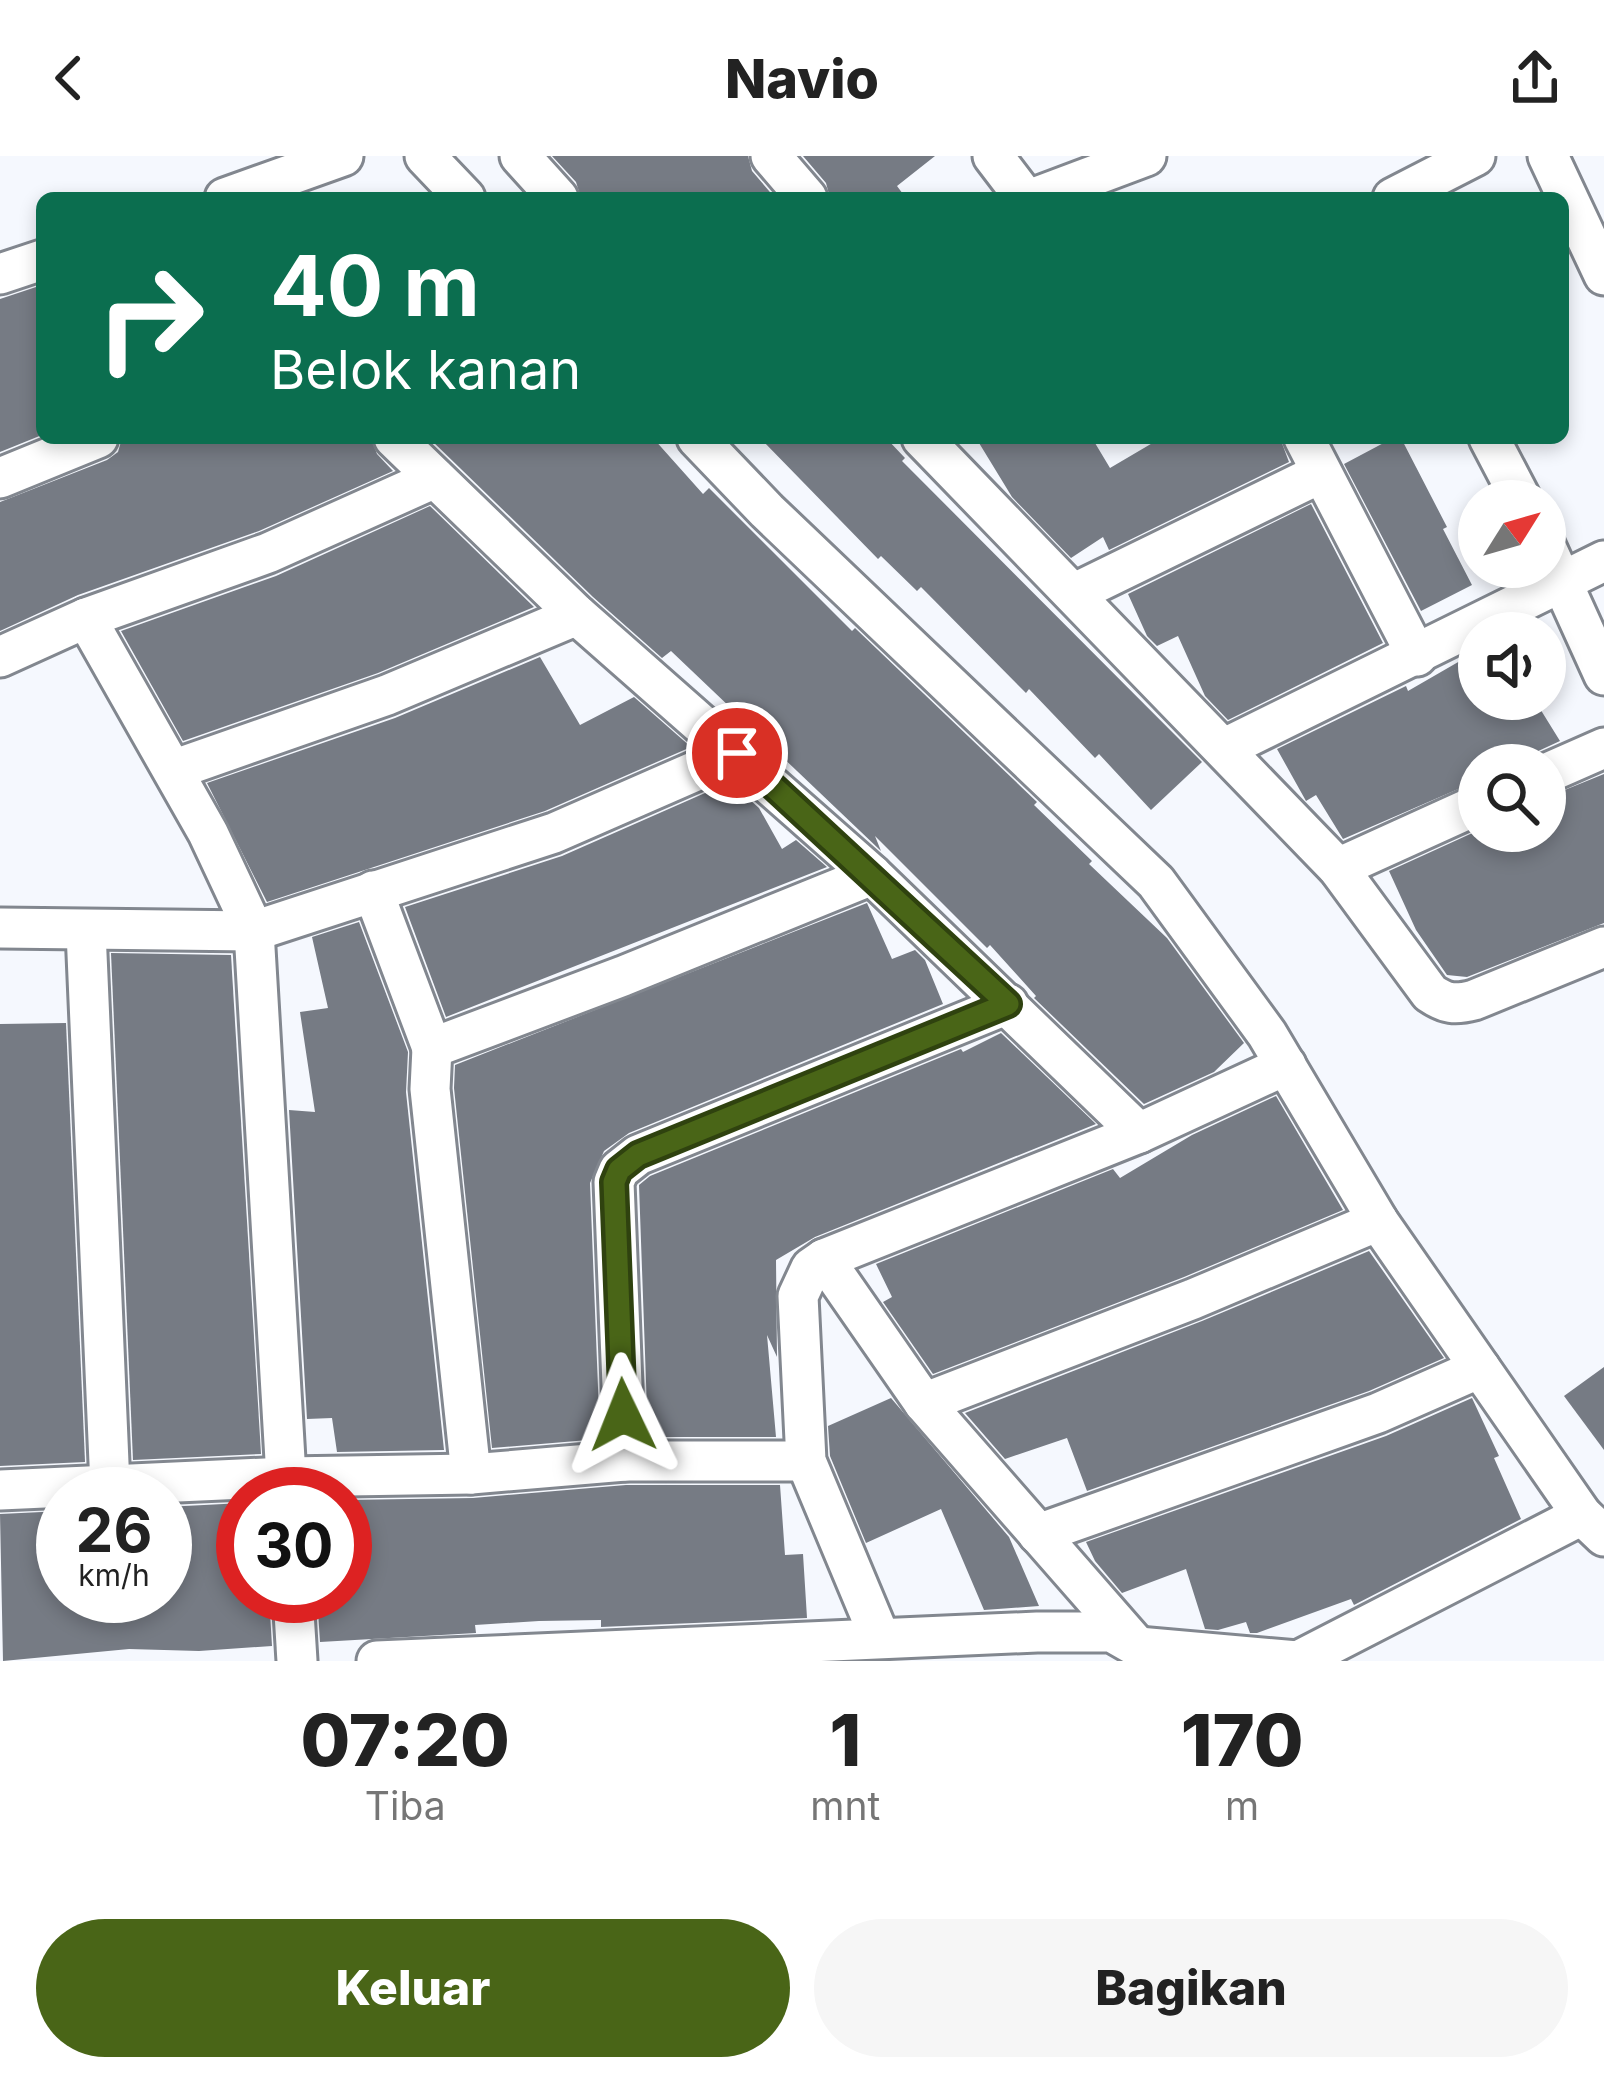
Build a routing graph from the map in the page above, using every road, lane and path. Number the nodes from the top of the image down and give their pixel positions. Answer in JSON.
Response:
{"nodes":[{"id":1,"x":343,"y":156,"type":"edge"},
{"id":2,"x":424,"y":156,"type":"edge"},
{"id":3,"x":520,"y":156,"type":"edge"},
{"id":4,"x":771,"y":156,"type":"edge"},
{"id":5,"x":993,"y":156,"type":"edge"},
{"id":6,"x":1146,"y":156,"type":"edge"},
{"id":7,"x":1474,"y":156,"type":"edge"},
{"id":8,"x":1548,"y":156,"type":"edge"},
{"id":9,"x":242,"y":192,"type":"edge"},
{"id":10,"x":459,"y":192,"type":"edge"},
{"id":11,"x":553,"y":192,"type":"edge"},
{"id":12,"x":802,"y":192,"type":"edge"},
{"id":13,"x":1025,"y":192,"type":"edge"},
{"id":14,"x":1047,"y":192,"type":"edge"},
{"id":15,"x":1405,"y":192,"type":"edge"},
{"id":16,"x":1565,"y":192,"type":"edge"},
{"id":17,"x":1569,"y":201,"type":"edge"},
{"id":18,"x":36,"y":262,"type":"edge"},
{"id":19,"x":0,"y":274,"type":"edge"},
{"id":20,"x":1604,"y":275,"type":"edge"},
{"id":21,"x":83,"y":444,"type":"edge"},
{"id":22,"x":400,"y":444,"type":"edge"},
{"id":23,"x":703,"y":444,"type":"edge"},
{"id":24,"x":928,"y":444,"type":"edge"},
{"id":25,"x":1493,"y":444,"type":"edge"},
{"id":26,"x":1313,"y":455,"type":"edge"},
{"id":27,"x":0,"y":478,"type":"edge"},
{"id":28,"x":435,"y":478,"type":"junction"},
{"id":29,"x":1511,"y":480,"type":"edge"},
{"id":30,"x":1604,"y":561,"type":"edge"},
{"id":31,"x":1566,"y":562,"type":"edge"},
{"id":32,"x":1516,"y":588,"type":"edge"},
{"id":33,"x":1566,"y":588,"type":"edge"},
{"id":34,"x":1075,"y":593,"type":"junction"},
{"id":35,"x":577,"y":616,"type":"junction"},
{"id":36,"x":86,"y":619,"type":"junction"},
{"id":37,"x":1417,"y":656,"type":"junction"},
{"id":38,"x":0,"y":658,"type":"edge"},
{"id":39,"x":1604,"y":675,"type":"edge"},
{"id":40,"x":1225,"y":748,"type":"junction"},
{"id":41,"x":1604,"y":748,"type":"edge"},
{"id":42,"x":737,"y":753,"type":"junction"},
{"id":43,"x":1566,"y":765,"type":"edge"},
{"id":44,"x":173,"y":770,"type":"junction"},
{"id":45,"x":1458,"y":814,"type":"edge"},
{"id":46,"x":1338,"y":868,"type":"junction"},
{"id":47,"x":872,"y":875,"type":"junction"},
{"id":48,"x":373,"y":891,"type":"junction"},
{"id":49,"x":0,"y":928,"type":"edge"},
{"id":50,"x":86,"y":931,"type":"junction"},
{"id":51,"x":254,"y":931,"type":"junction"},
{"id":52,"x":1604,"y":947,"type":"edge"},
{"id":53,"x":1008,"y":1004,"type":"junction"},
{"id":54,"x":432,"y":1048,"type":"junction"},
{"id":55,"x":1286,"y":1065,"type":"junction"},
{"id":56,"x":1138,"y":1133,"type":"junction"},
{"id":57,"x":1378,"y":1220,"type":"junction"},
{"id":58,"x":824,"y":1259,"type":"junction"},
{"id":59,"x":1480,"y":1367,"type":"junction"},
{"id":60,"x":924,"y":1402,"type":"junction"},
{"id":61,"x":625,"y":1461,"type":"junction"},
{"id":62,"x":806,"y":1461,"type":"junction"},
{"id":63,"x":109,"y":1467,"type":"edge"},
{"id":64,"x":285,"y":1467,"type":"edge"},
{"id":65,"x":471,"y":1474,"type":"junction"},
{"id":66,"x":372,"y":1480,"type":"edge"},
{"id":67,"x":36,"y":1489,"type":"edge"},
{"id":68,"x":0,"y":1490,"type":"edge"},
{"id":69,"x":1593,"y":1525,"type":"edge"},
{"id":70,"x":1038,"y":1534,"type":"junction"},
{"id":71,"x":295,"y":1623,"type":"edge"},
{"id":72,"x":880,"y":1638,"type":"junction"},
{"id":73,"x":1138,"y":1647,"type":"junction"},
{"id":74,"x":297,"y":1661,"type":"edge"},
{"id":75,"x":377,"y":1661,"type":"edge"},
{"id":76,"x":1297,"y":1661,"type":"edge"}],
"edges":[{"from":1,"to":9,"type":"street"},
{"from":2,"to":10,"type":"street"},
{"from":3,"to":11,"type":"street"},
{"from":4,"to":12,"type":"street"},
{"from":5,"to":13,"type":"street"},
{"from":6,"to":14,"type":"street"},
{"from":7,"to":15,"type":"street"},
{"from":8,"to":16,"type":"street"},
{"from":17,"to":20,"type":"street"},
{"from":18,"to":19,"type":"street"},
{"from":21,"to":27,"type":"street"},
{"from":22,"to":28,"type":"street"},
{"from":23,"to":55,"type":"street"},
{"from":24,"to":34,"type":"street"},
{"from":25,"to":29,"type":"street"},
{"from":26,"to":34,"type":"street"},
{"from":26,"to":37,"type":"street"},
{"from":28,"to":35,"type":"street"},
{"from":28,"to":36,"type":"street"},
{"from":30,"to":31,"type":"street"},
{"from":32,"to":37,"type":"street"},
{"from":33,"to":39,"type":"street"},
{"from":34,"to":40,"type":"street"},
{"from":35,"to":42,"type":"street"},
{"from":35,"to":44,"type":"street"},
{"from":36,"to":38,"type":"street"},
{"from":36,"to":44,"type":"street"},
{"from":37,"to":40,"type":"street"},
{"from":40,"to":46,"type":"street"},
{"from":41,"to":43,"type":"street"},
{"from":42,"to":47,"type":"street"},
{"from":42,"to":48,"type":"street"},
{"from":44,"to":51,"type":"street"},
{"from":45,"to":46,"type":"street"},
{"from":46,"to":52,"type":"street"},
{"from":47,"to":53,"type":"street"},
{"from":47,"to":54,"type":"street"},
{"from":48,"to":51,"type":"street"},
{"from":48,"to":54,"type":"street"},
{"from":49,"to":50,"type":"street"},
{"from":50,"to":51,"type":"street"},
{"from":50,"to":63,"type":"street"},
{"from":51,"to":64,"type":"street"},
{"from":53,"to":56,"type":"street"},
{"from":53,"to":61,"type":"street"},
{"from":54,"to":65,"type":"street"},
{"from":55,"to":56,"type":"street"},
{"from":55,"to":57,"type":"street"},
{"from":56,"to":58,"type":"street"},
{"from":57,"to":59,"type":"street"},
{"from":57,"to":60,"type":"street"},
{"from":58,"to":60,"type":"street"},
{"from":58,"to":62,"type":"street"},
{"from":59,"to":69,"type":"street"},
{"from":59,"to":70,"type":"street"},
{"from":60,"to":70,"type":"street"},
{"from":61,"to":62,"type":"street"},
{"from":61,"to":65,"type":"street"},
{"from":62,"to":72,"type":"street"},
{"from":65,"to":66,"type":"street"},
{"from":67,"to":68,"type":"street"},
{"from":69,"to":76,"type":"street"},
{"from":70,"to":73,"type":"street"},
{"from":71,"to":74,"type":"street"},
{"from":72,"to":73,"type":"street"},
{"from":72,"to":75,"type":"street"},
{"from":73,"to":76,"type":"street"}]}
